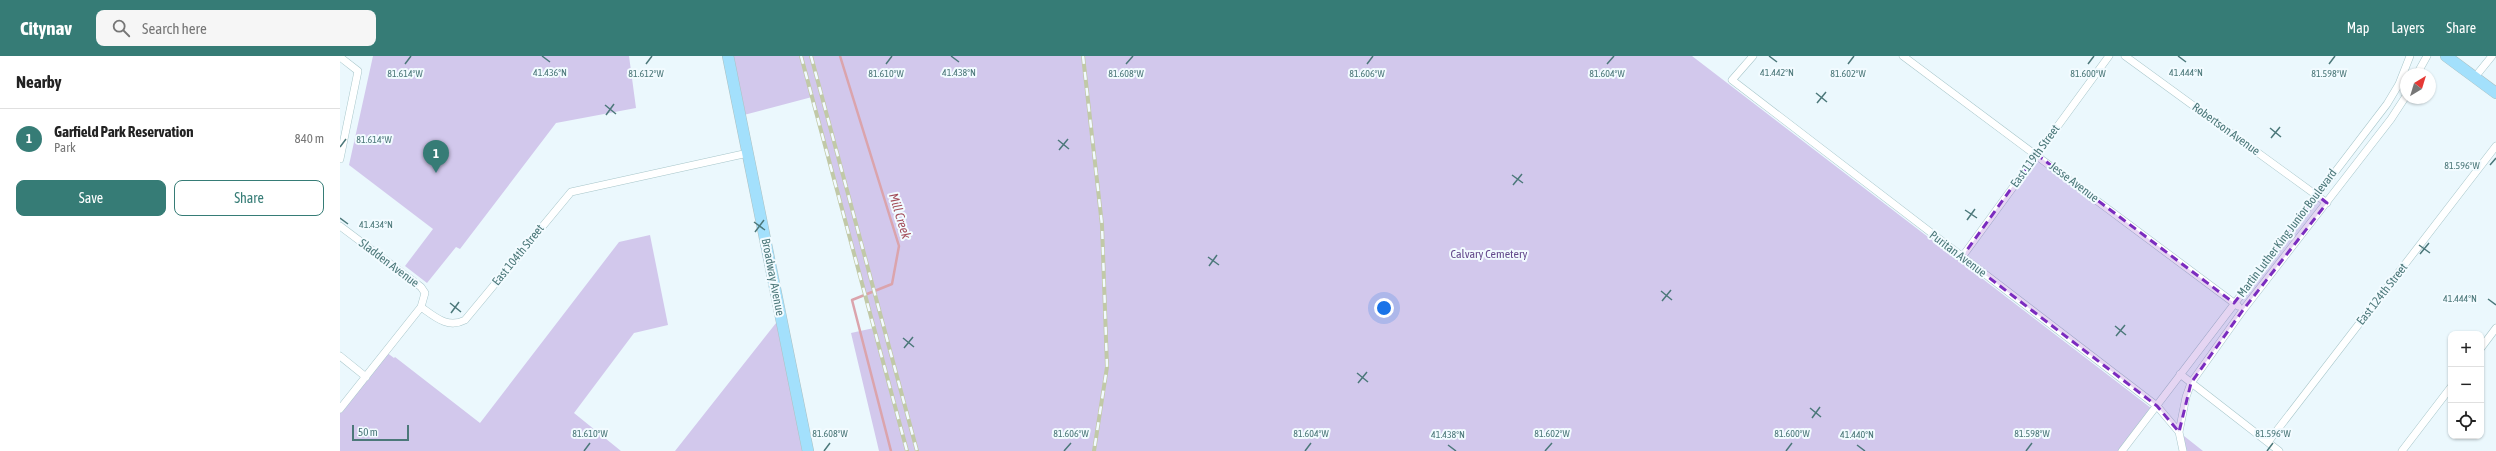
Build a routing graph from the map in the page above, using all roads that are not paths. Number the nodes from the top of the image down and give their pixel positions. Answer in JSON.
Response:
{"nodes":[{"id":1,"x":728,"y":56,"type":"edge"},
{"id":2,"x":1753,"y":56,"type":"edge"},
{"id":3,"x":1903,"y":56,"type":"edge"},
{"id":4,"x":2109,"y":56,"type":"edge"},
{"id":5,"x":2125,"y":56,"type":"edge"},
{"id":6,"x":2410,"y":56,"type":"edge"},
{"id":7,"x":2427,"y":56,"type":"edge"},
{"id":8,"x":2446,"y":56,"type":"edge"},
{"id":9,"x":2492,"y":56,"type":"edge"},
{"id":10,"x":340,"y":57,"type":"edge"},
{"id":11,"x":2421,"y":68,"type":"edge"},
{"id":12,"x":2475,"y":78,"type":"junction"},
{"id":13,"x":2496,"y":93,"type":"edge"},
{"id":14,"x":2401,"y":104,"type":"edge"},
{"id":15,"x":2496,"y":146,"type":"edge"},
{"id":16,"x":748,"y":153,"type":"junction"},
{"id":17,"x":2036,"y":154,"type":"junction"},
{"id":18,"x":340,"y":159,"type":"edge"},
{"id":19,"x":2317,"y":195,"type":"junction"},
{"id":20,"x":2327,"y":203,"type":"junction"},
{"id":21,"x":340,"y":226,"type":"edge"},
{"id":22,"x":1962,"y":257,"type":"junction"},
{"id":23,"x":2234,"y":303,"type":"junction"},
{"id":24,"x":421,"y":307,"type":"junction"},
{"id":25,"x":2243,"y":310,"type":"junction"},
{"id":26,"x":2496,"y":328,"type":"edge"},
{"id":27,"x":2484,"y":344,"type":"edge"},
{"id":28,"x":340,"y":356,"type":"edge"},
{"id":29,"x":2180,"y":374,"type":"junction"},
{"id":30,"x":366,"y":376,"type":"junction"},
{"id":31,"x":2191,"y":383,"type":"junction"},
{"id":32,"x":2448,"y":391,"type":"edge"},
{"id":33,"x":2157,"y":406,"type":"junction"},
{"id":34,"x":340,"y":409,"type":"edge"},
{"id":35,"x":2180,"y":432,"type":"junction"},
{"id":36,"x":2268,"y":442,"type":"junction"},
{"id":37,"x":808,"y":451,"type":"edge"},
{"id":38,"x":2122,"y":451,"type":"edge"},
{"id":39,"x":2183,"y":451,"type":"edge"},
{"id":40,"x":2279,"y":451,"type":"edge"},
{"id":41,"x":2402,"y":451,"type":"edge"}],
"edges":[{"from":1,"to":16,"type":"main road","name":"Broadway Avenue"},
{"from":2,"to":22,"type":"street","name":"Puritan Avenue"},
{"from":3,"to":17,"type":"street","name":"Jesse Avenue"},
{"from":4,"to":17,"type":"street","name":"East 119th Street"},
{"from":5,"to":19,"type":"street","name":"Robertson Avenue"},
{"from":6,"to":19,"type":"street","name":"Martin Luther King Junior Boulevard"},
{"from":7,"to":11,"type":"street"},
{"from":8,"to":12,"type":"main road"},
{"from":9,"to":12,"type":"street"},
{"from":10,"to":18,"type":"street"},
{"from":12,"to":13,"type":"main road"},
{"from":14,"to":20,"type":"street","name":"Martin Luther King Junior Boulevard"},
{"from":15,"to":36,"type":"street","name":"East 124th Street"},
{"from":16,"to":24,"type":"street","name":"East 104th Street"},
{"from":16,"to":37,"type":"main road","name":"Broadway Avenue"},
{"from":17,"to":22,"type":"street","name":"East 119th Street"},
{"from":17,"to":23,"type":"street","name":"Jesse Avenue"},
{"from":19,"to":20,"type":"street","name":"Robertson Avenue"},
{"from":19,"to":23,"type":"street","name":"Martin Luther King Junior Boulevard"},
{"from":20,"to":25,"type":"street","name":"Martin Luther King Junior Boulevard"},
{"from":21,"to":24,"type":"street","name":"Sladden Avenue"},
{"from":22,"to":33,"type":"street","name":"Puritan Avenue"},
{"from":23,"to":25,"type":"street","name":"Jesse Avenue"},
{"from":23,"to":29,"type":"street","name":"Martin Luther King Junior Boulevard"},
{"from":24,"to":30,"type":"street"},
{"from":25,"to":31,"type":"street","name":"Martin Luther King Junior Boulevard"},
{"from":26,"to":27,"type":"street"},
{"from":28,"to":30,"type":"street"},
{"from":29,"to":31,"type":"street"},
{"from":29,"to":33,"type":"street","name":"Martin Luther King Junior Boulevard"},
{"from":30,"to":34,"type":"street"},
{"from":31,"to":35,"type":"street","name":"Martin Luther King Junior Boulevard"},
{"from":31,"to":36,"type":"street"},
{"from":32,"to":41,"type":"street"},
{"from":33,"to":35,"type":"street","name":"Puritan Avenue"},
{"from":33,"to":38,"type":"street","name":"Martin Luther King Junior Boulevard"},
{"from":35,"to":39,"type":"street","name":"Martin Luther King Junior Boulevard"},
{"from":36,"to":40,"type":"street"}]}
